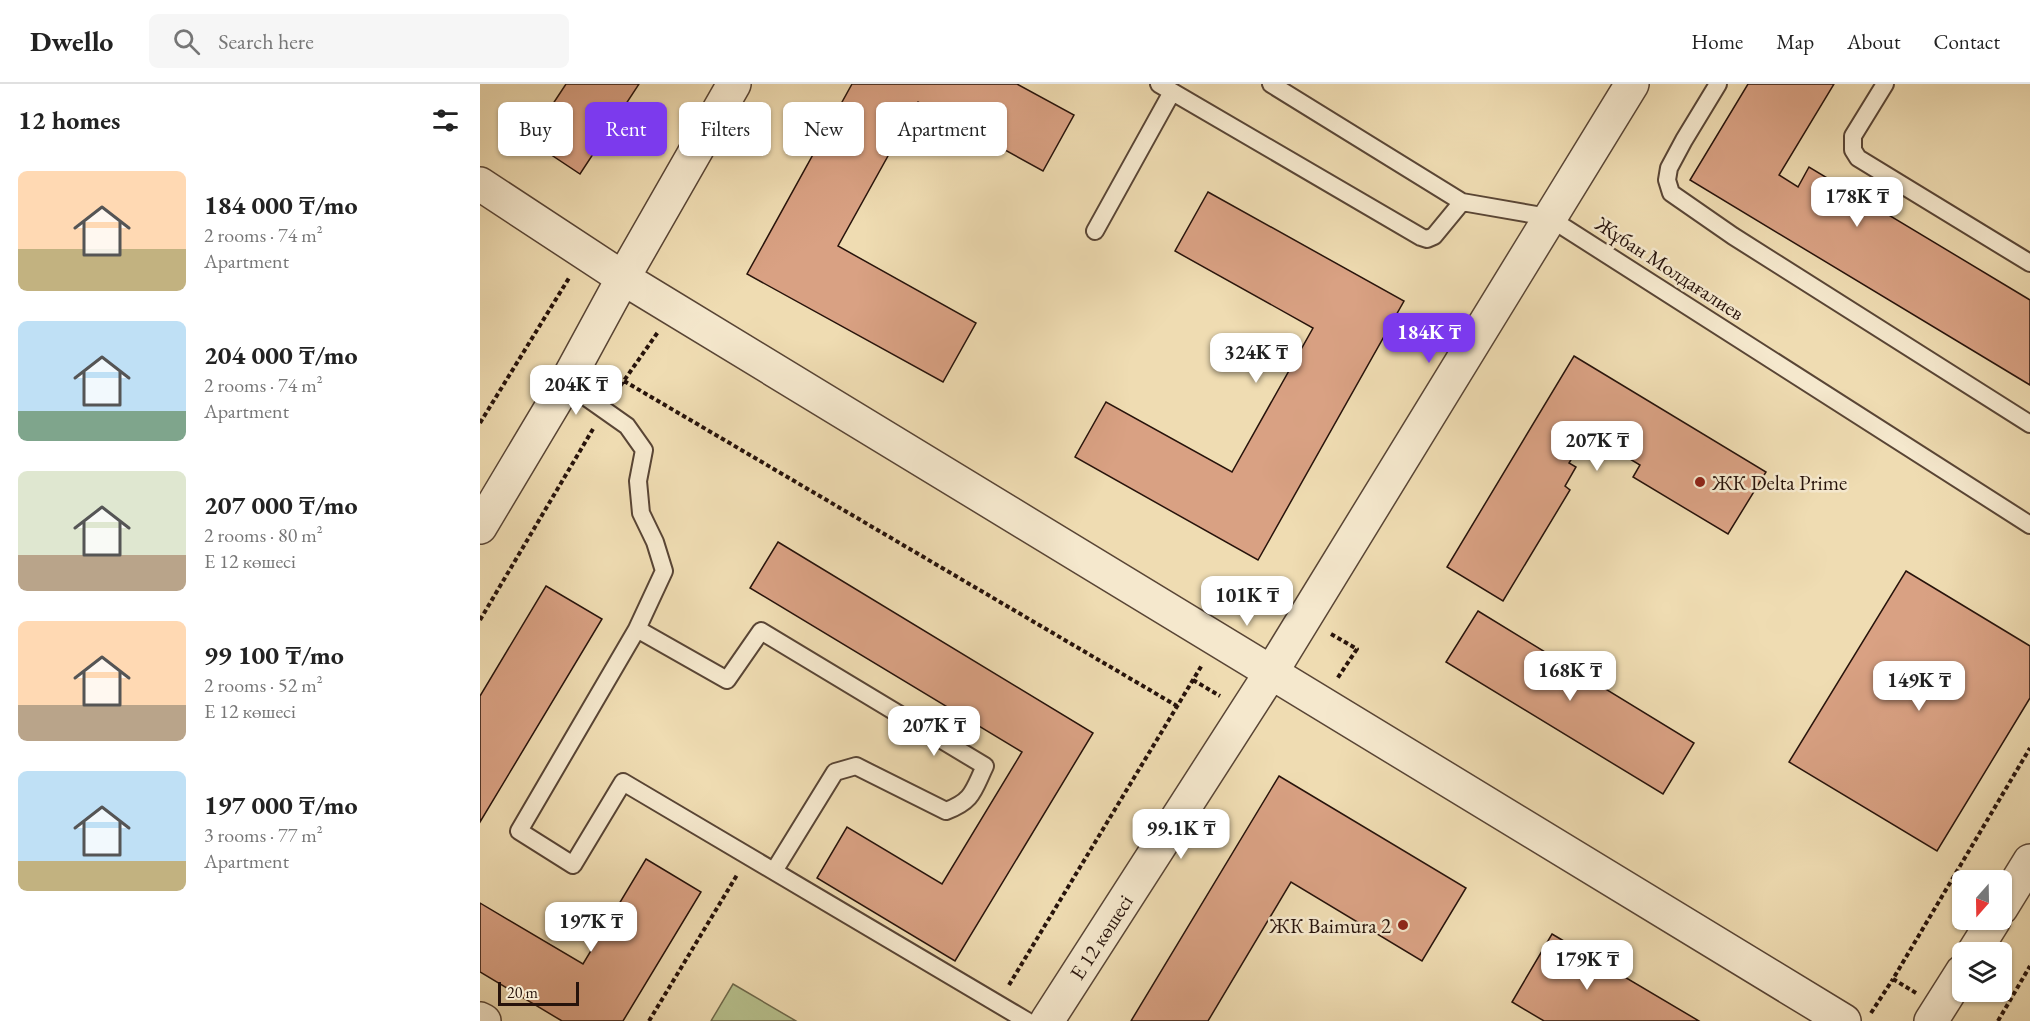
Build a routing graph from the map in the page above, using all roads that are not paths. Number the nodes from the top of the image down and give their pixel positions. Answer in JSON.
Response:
{"nodes":[{"id":1,"x":734,"y":84,"type":"edge"},
{"id":2,"x":1271,"y":84,"type":"edge"},
{"id":3,"x":1632,"y":84,"type":"edge"},
{"id":4,"x":1718,"y":84,"type":"edge"},
{"id":5,"x":1885,"y":84,"type":"edge"},
{"id":6,"x":1166,"y":88,"type":"edge"},
{"id":7,"x":480,"y":184,"type":"edge"},
{"id":8,"x":1462,"y":202,"type":"junction"},
{"id":9,"x":1548,"y":217,"type":"junction"},
{"id":10,"x":1095,"y":231,"type":"dead end"},
{"id":11,"x":2030,"y":263,"type":"edge"},
{"id":12,"x":623,"y":278,"type":"junction"},
{"id":13,"x":566,"y":382,"type":"junction"},
{"id":14,"x":2030,"y":424,"type":"edge"},
{"id":15,"x":2030,"y":525,"type":"edge"},
{"id":16,"x":480,"y":527,"type":"edge"},
{"id":17,"x":637,"y":629,"type":"junction"},
{"id":18,"x":1272,"y":671,"type":"junction"},
{"id":19,"x":2030,"y":861,"type":"edge"},
{"id":20,"x":774,"y":871,"type":"junction"},
{"id":21,"x":2012,"y":890,"type":"edge"},
{"id":22,"x":1952,"y":988,"type":"edge"},
{"id":23,"x":1935,"y":1015,"type":"edge"},
{"id":24,"x":1028,"y":1021,"type":"edge"},
{"id":25,"x":1047,"y":1021,"type":"edge"},
{"id":26,"x":1844,"y":1021,"type":"edge"}],
"edges":[{"from":1,"to":12,"type":"street"},
{"from":2,"to":8,"type":"lane","name":"Жұбан Молдағалиев"},
{"from":3,"to":9,"type":"street","name":"Е 12 көшесі"},
{"from":4,"to":14,"type":"lane"},
{"from":5,"to":11,"type":"lane"},
{"from":6,"to":8,"type":"lane"},
{"from":6,"to":10,"type":"lane"},
{"from":7,"to":12,"type":"street"},
{"from":8,"to":9,"type":"lane","name":"Жұбан Молдағалиев"},
{"from":9,"to":15,"type":"lane","name":"Жұбан Молдағалиев"},
{"from":9,"to":18,"type":"street","name":"Е 12 көшесі"},
{"from":12,"to":13,"type":"street"},
{"from":12,"to":18,"type":"street"},
{"from":13,"to":16,"type":"street"},
{"from":13,"to":17,"type":"lane"},
{"from":17,"to":20,"type":"lane"},
{"from":17,"to":20,"type":"lane"},
{"from":18,"to":25,"type":"street","name":"Е 12 көшесі"},
{"from":18,"to":26,"type":"street"},
{"from":19,"to":21,"type":"street"},
{"from":20,"to":24,"type":"lane"},
{"from":22,"to":23,"type":"street"}]}
